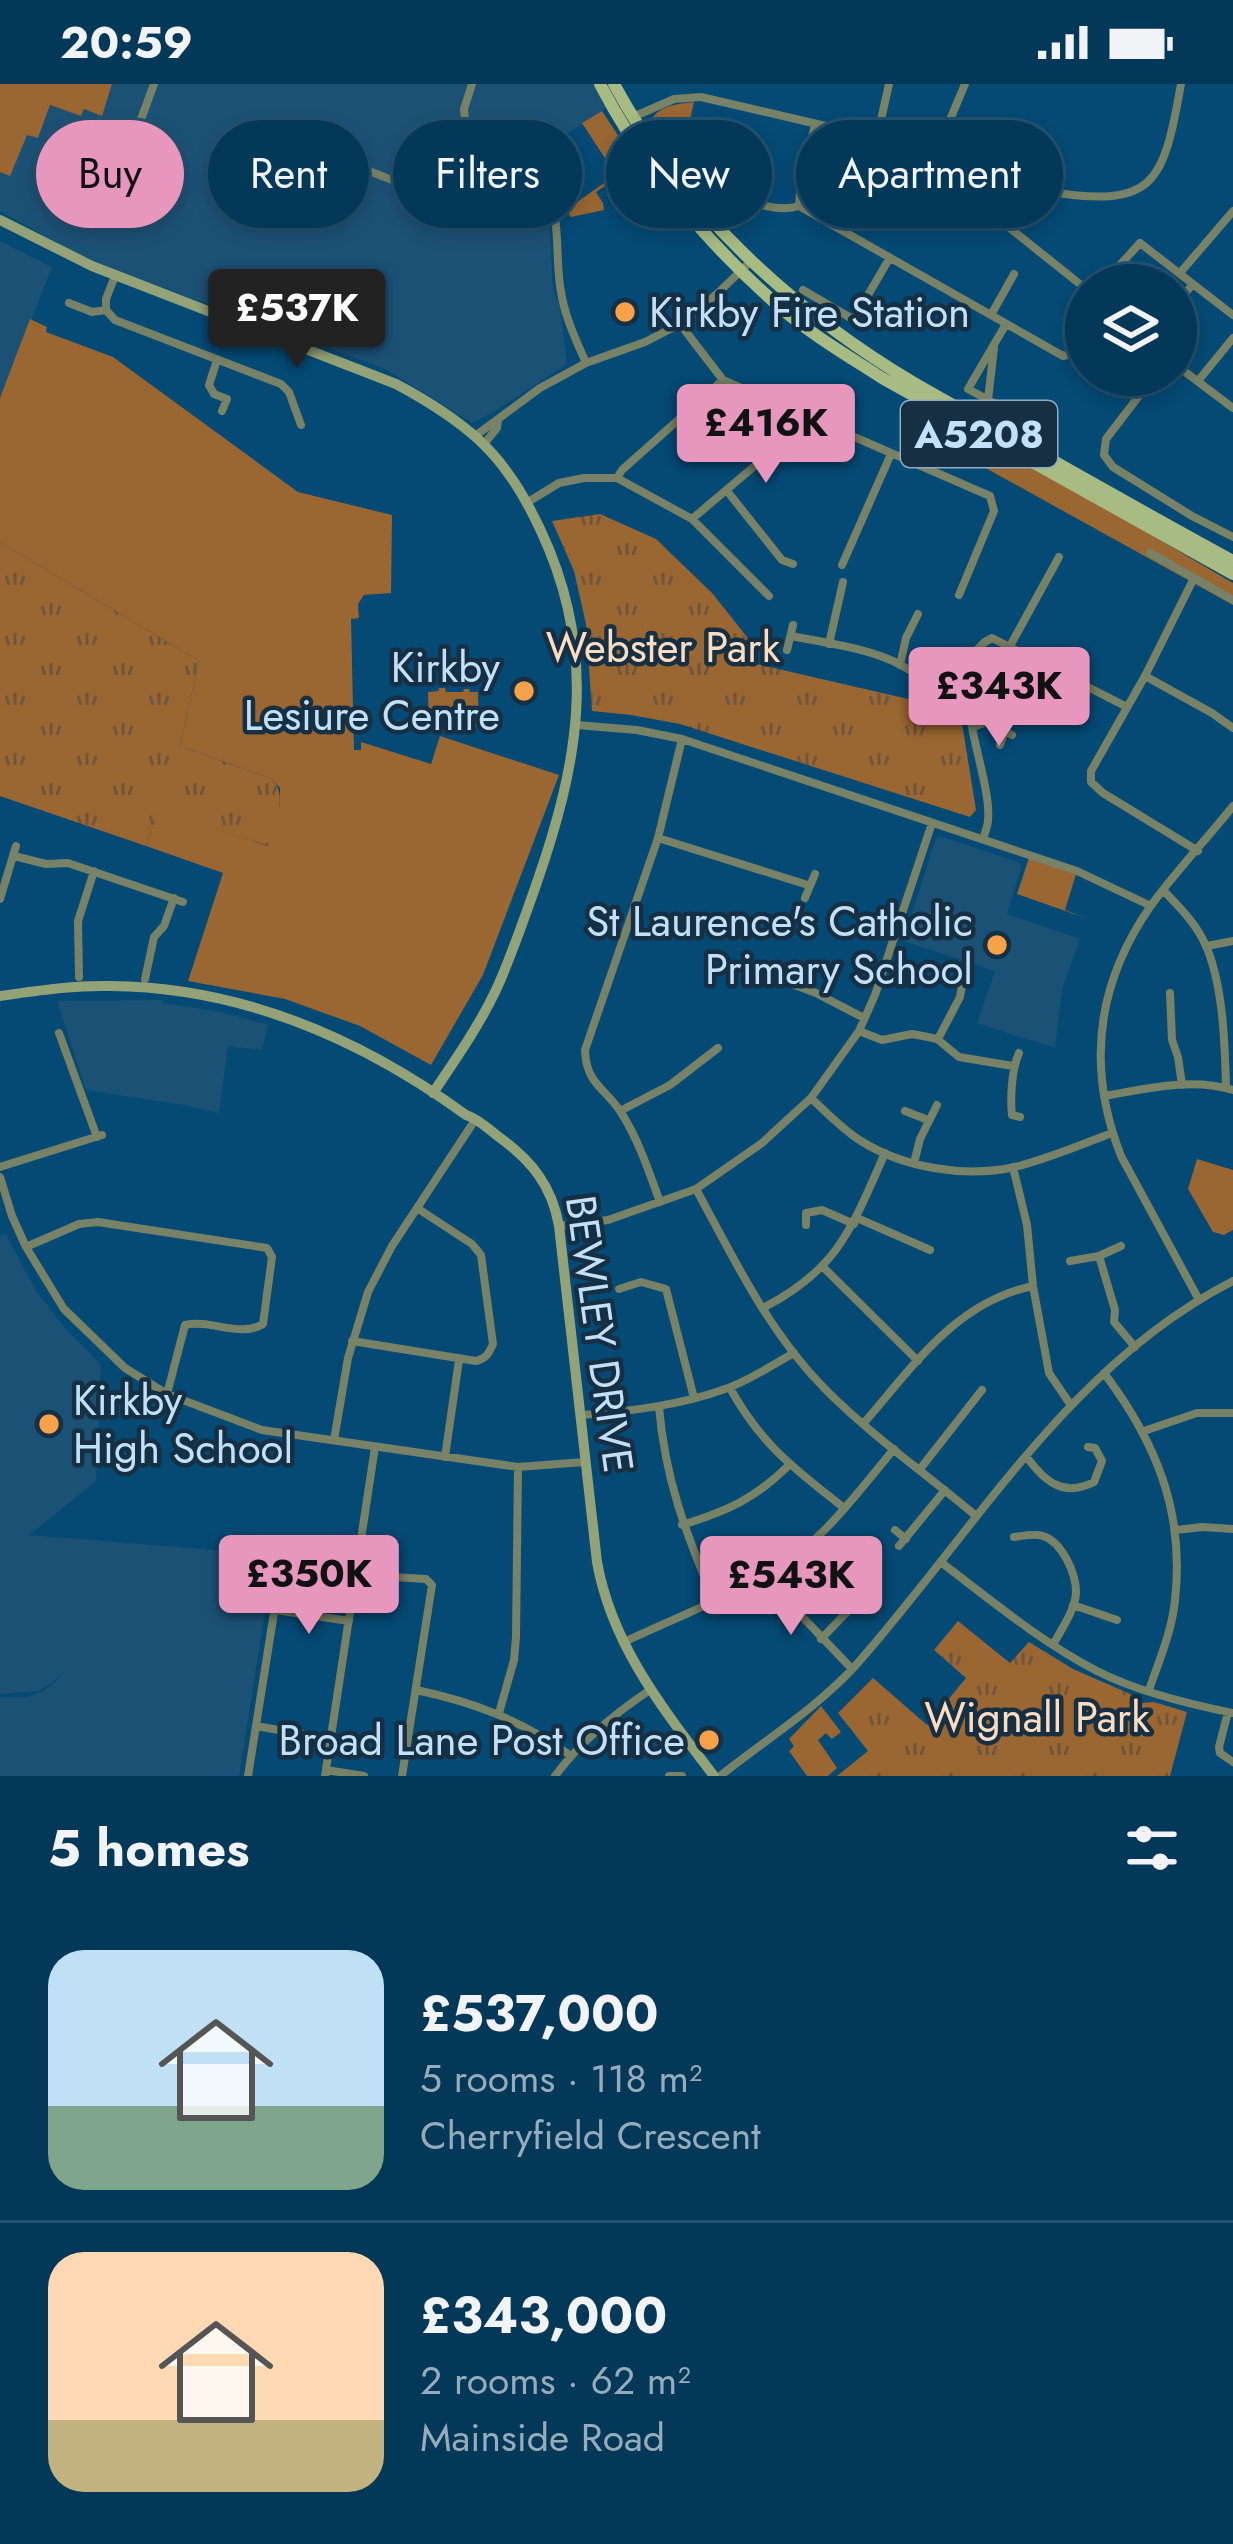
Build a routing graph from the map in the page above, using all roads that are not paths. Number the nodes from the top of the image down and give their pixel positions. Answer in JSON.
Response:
{"nodes":[{"id":1,"x":154,"y":84,"type":"edge"},
{"id":2,"x":472,"y":84,"type":"edge"},
{"id":3,"x":600,"y":84,"type":"edge"},
{"id":4,"x":614,"y":84,"type":"edge"},
{"id":5,"x":889,"y":84,"type":"edge"},
{"id":6,"x":964,"y":84,"type":"edge"},
{"id":7,"x":1181,"y":84,"type":"edge"},
{"id":8,"x":633,"y":117,"type":"junction"},
{"id":9,"x":141,"y":120,"type":"edge"},
{"id":10,"x":465,"y":120,"type":"edge"},
{"id":11,"x":798,"y":120,"type":"edge"},
{"id":12,"x":881,"y":120,"type":"edge"},
{"id":13,"x":949,"y":120,"type":"edge"},
{"id":14,"x":1233,"y":212,"type":"edge"},
{"id":15,"x":0,"y":220,"type":"edge"},
{"id":16,"x":556,"y":228,"type":"edge"},
{"id":17,"x":836,"y":228,"type":"edge"},
{"id":18,"x":1010,"y":228,"type":"edge"},
{"id":19,"x":1013,"y":230,"type":"junction"},
{"id":20,"x":889,"y":260,"type":"junction"},
{"id":21,"x":1121,"y":264,"type":"edge"},
{"id":22,"x":1168,"y":264,"type":"edge"},
{"id":23,"x":1188,"y":264,"type":"edge"},
{"id":24,"x":747,"y":265,"type":"junction"},
{"id":25,"x":1065,"y":272,"type":"edge"},
{"id":26,"x":1014,"y":274,"type":"dead end"},
{"id":27,"x":115,"y":275,"type":"junction"},
{"id":28,"x":1197,"y":287,"type":"edge"},
{"id":29,"x":810,"y":290,"type":"dead end"},
{"id":30,"x":68,"y":303,"type":"dead end"},
{"id":31,"x":106,"y":310,"type":"junction"},
{"id":32,"x":991,"y":315,"type":"junction"},
{"id":33,"x":1233,"y":315,"type":"edge"},
{"id":34,"x":680,"y":324,"type":"junction"},
{"id":35,"x":1006,"y":324,"type":"junction"},
{"id":36,"x":1233,"y":338,"type":"edge"},
{"id":37,"x":994,"y":344,"type":"junction"},
{"id":38,"x":1065,"y":356,"type":"edge"},
{"id":39,"x":217,"y":360,"type":"junction"},
{"id":40,"x":586,"y":363,"type":"junction"},
{"id":41,"x":723,"y":380,"type":"junction"},
{"id":42,"x":1198,"y":381,"type":"joint"},
{"id":43,"x":1139,"y":396,"type":"edge"},
{"id":44,"x":988,"y":400,"type":"junction"},
{"id":45,"x":294,"y":407,"type":"junction"},
{"id":46,"x":784,"y":408,"type":"junction"},
{"id":47,"x":1233,"y":408,"type":"edge"},
{"id":48,"x":222,"y":411,"type":"dead end"},
{"id":49,"x":280,"y":411,"type":"dead end"},
{"id":50,"x":1011,"y":412,"type":"dead end"},
{"id":51,"x":301,"y":425,"type":"dead end"},
{"id":52,"x":479,"y":440,"type":"junction"},
{"id":53,"x":891,"y":454,"type":"junction"},
{"id":54,"x":617,"y":478,"type":"junction"},
{"id":55,"x":727,"y":491,"type":"junction"},
{"id":56,"x":528,"y":502,"type":"junction"},
{"id":57,"x":692,"y":519,"type":"junction"},
{"id":58,"x":1233,"y":537,"type":"edge"},
{"id":59,"x":1150,"y":554,"type":"dead end"},
{"id":60,"x":1058,"y":557,"type":"dead end"},
{"id":61,"x":1233,"y":561,"type":"edge"},
{"id":62,"x":793,"y":564,"type":"dead end"},
{"id":63,"x":842,"y":566,"type":"dead end"},
{"id":64,"x":1233,"y":574,"type":"edge"},
{"id":65,"x":1194,"y":578,"type":"junction"},
{"id":66,"x":843,"y":583,"type":"dead end"},
{"id":67,"x":959,"y":595,"type":"dead end"},
{"id":68,"x":769,"y":596,"type":"dead end"},
{"id":69,"x":1233,"y":600,"type":"edge"},
{"id":70,"x":919,"y":614,"type":"dead end"},
{"id":71,"x":830,"y":644,"type":"junction"},
{"id":72,"x":1010,"y":646,"type":"junction"},
{"id":73,"x":787,"y":650,"type":"dead end"},
{"id":74,"x":900,"y":664,"type":"junction"},
{"id":75,"x":1145,"y":676,"type":"junction"},
{"id":76,"x":967,"y":700,"type":"junction"},
{"id":77,"x":1127,"y":707,"type":"junction"},
{"id":78,"x":577,"y":725,"type":"junction"},
{"id":79,"x":973,"y":727,"type":"junction"},
{"id":80,"x":1233,"y":728,"type":"edge"},
{"id":81,"x":682,"y":739,"type":"junction"},
{"id":82,"x":1000,"y":745,"type":"dead end"},
{"id":83,"x":1233,"y":806,"type":"edge"},
{"id":84,"x":932,"y":823,"type":"junction"},
{"id":85,"x":658,"y":838,"type":"junction"},
{"id":86,"x":983,"y":839,"type":"junction"},
{"id":87,"x":1198,"y":851,"type":"junction"},
{"id":88,"x":94,"y":872,"type":"junction"},
{"id":89,"x":814,"y":874,"type":"dead end"},
{"id":90,"x":808,"y":885,"type":"junction"},
{"id":91,"x":1164,"y":891,"type":"junction"},
{"id":92,"x":805,"y":898,"type":"dead end"},
{"id":93,"x":0,"y":899,"type":"edge"},
{"id":94,"x":1151,"y":906,"type":"junction"},
{"id":95,"x":1233,"y":941,"type":"edge"},
{"id":96,"x":1207,"y":946,"type":"junction"},
{"id":97,"x":760,"y":972,"type":"dead end"},
{"id":98,"x":79,"y":977,"type":"dead end"},
{"id":99,"x":145,"y":980,"type":"dead end"},
{"id":100,"x":963,"y":980,"type":"dead end"},
{"id":101,"x":1170,"y":993,"type":"dead end"},
{"id":102,"x":0,"y":996,"type":"edge"},
{"id":103,"x":864,"y":1018,"type":"junction"},
{"id":104,"x":859,"y":1031,"type":"junction"},
{"id":105,"x":59,"y":1033,"type":"dead end"},
{"id":106,"x":937,"y":1039,"type":"junction"},
{"id":107,"x":718,"y":1048,"type":"dead end"},
{"id":108,"x":1019,"y":1053,"type":"dead end"},
{"id":109,"x":1013,"y":1066,"type":"junction"},
{"id":110,"x":1182,"y":1085,"type":"junction"},
{"id":111,"x":1230,"y":1088,"type":"edge"},
{"id":112,"x":434,"y":1093,"type":"junction"},
{"id":113,"x":1104,"y":1096,"type":"junction"},
{"id":114,"x":811,"y":1098,"type":"junction"},
{"id":115,"x":937,"y":1105,"type":"dead end"},
{"id":116,"x":620,"y":1111,"type":"junction"},
{"id":117,"x":904,"y":1112,"type":"dead end"},
{"id":118,"x":1012,"y":1117,"type":"dead end"},
{"id":119,"x":476,"y":1118,"type":"junction"},
{"id":120,"x":928,"y":1120,"type":"junction"},
{"id":121,"x":1112,"y":1132,"type":"junction"},
{"id":122,"x":885,"y":1154,"type":"junction"},
{"id":123,"x":914,"y":1162,"type":"junction"},
{"id":124,"x":0,"y":1167,"type":"edge"},
{"id":125,"x":1013,"y":1167,"type":"junction"},
{"id":126,"x":0,"y":1177,"type":"edge"},
{"id":127,"x":697,"y":1189,"type":"junction"},
{"id":128,"x":660,"y":1202,"type":"junction"},
{"id":129,"x":417,"y":1208,"type":"junction"},
{"id":130,"x":856,"y":1221,"type":"junction"},
{"id":131,"x":559,"y":1226,"type":"junction"},
{"id":132,"x":806,"y":1226,"type":"dead end"},
{"id":133,"x":26,"y":1246,"type":"junction"},
{"id":134,"x":1121,"y":1246,"type":"dead end"},
{"id":135,"x":930,"y":1250,"type":"dead end"},
{"id":136,"x":1100,"y":1256,"type":"junction"},
{"id":137,"x":1070,"y":1262,"type":"dead end"},
{"id":138,"x":638,"y":1266,"type":"dead end"},
{"id":139,"x":824,"y":1268,"type":"junction"},
{"id":140,"x":1233,"y":1281,"type":"edge"},
{"id":141,"x":641,"y":1282,"type":"junction"},
{"id":142,"x":1033,"y":1286,"type":"junction"},
{"id":143,"x":619,"y":1289,"type":"dead end"},
{"id":144,"x":1198,"y":1298,"type":"junction"},
{"id":145,"x":763,"y":1308,"type":"junction"},
{"id":146,"x":352,"y":1341,"type":"junction"},
{"id":147,"x":1135,"y":1347,"type":"junction"},
{"id":148,"x":794,"y":1353,"type":"junction"},
{"id":149,"x":459,"y":1360,"type":"junction"},
{"id":150,"x":918,"y":1361,"type":"junction"},
{"id":151,"x":1104,"y":1372,"type":"junction"},
{"id":152,"x":730,"y":1388,"type":"junction"},
{"id":153,"x":982,"y":1390,"type":"dead end"},
{"id":154,"x":167,"y":1394,"type":"junction"},
{"id":155,"x":694,"y":1398,"type":"junction"},
{"id":156,"x":1070,"y":1404,"type":"junction"},
{"id":157,"x":658,"y":1407,"type":"junction"},
{"id":158,"x":1233,"y":1413,"type":"edge"},
{"id":159,"x":581,"y":1414,"type":"junction"},
{"id":160,"x":863,"y":1424,"type":"junction"},
{"id":161,"x":1144,"y":1431,"type":"junction"},
{"id":162,"x":334,"y":1440,"type":"junction"},
{"id":163,"x":375,"y":1447,"type":"junction"},
{"id":164,"x":1088,"y":1447,"type":"dead end"},
{"id":165,"x":894,"y":1449,"type":"junction"},
{"id":166,"x":445,"y":1456,"type":"junction"},
{"id":167,"x":1026,"y":1456,"type":"junction"},
{"id":168,"x":585,"y":1462,"type":"junction"},
{"id":169,"x":790,"y":1465,"type":"junction"},
{"id":170,"x":518,"y":1467,"type":"junction"},
{"id":171,"x":920,"y":1469,"type":"junction"},
{"id":172,"x":946,"y":1490,"type":"junction"},
{"id":173,"x":844,"y":1508,"type":"junction"},
{"id":174,"x":975,"y":1515,"type":"junction"},
{"id":175,"x":682,"y":1526,"type":"junction"},
{"id":176,"x":1233,"y":1529,"type":"edge"},
{"id":177,"x":1175,"y":1530,"type":"junction"},
{"id":178,"x":895,"y":1531,"type":"dead end"},
{"id":179,"x":1014,"y":1537,"type":"dead end"},
{"id":180,"x":283,"y":1556,"type":"dead end"},
{"id":181,"x":941,"y":1563,"type":"junction"},
{"id":182,"x":358,"y":1569,"type":"junction"},
{"id":183,"x":771,"y":1573,"type":"junction"},
{"id":184,"x":853,"y":1584,"type":"dead end"},
{"id":185,"x":714,"y":1600,"type":"junction"},
{"id":186,"x":1072,"y":1605,"type":"junction"},
{"id":187,"x":275,"y":1610,"type":"junction"},
{"id":188,"x":1117,"y":1620,"type":"dead end"},
{"id":189,"x":350,"y":1622,"type":"junction"},
{"id":190,"x":820,"y":1639,"type":"junction"},
{"id":191,"x":623,"y":1643,"type":"junction"},
{"id":192,"x":1053,"y":1646,"type":"junction"},
{"id":193,"x":852,"y":1669,"type":"junction"},
{"id":194,"x":416,"y":1690,"type":"junction"},
{"id":195,"x":650,"y":1690,"type":"junction"},
{"id":196,"x":1149,"y":1690,"type":"junction"},
{"id":197,"x":1230,"y":1713,"type":"edge"},
{"id":198,"x":499,"y":1714,"type":"junction"},
{"id":199,"x":256,"y":1726,"type":"junction"},
{"id":200,"x":330,"y":1739,"type":"junction"},
{"id":201,"x":571,"y":1756,"type":"junction"},
{"id":202,"x":1233,"y":1762,"type":"edge"},
{"id":203,"x":325,"y":1773,"type":"edge"},
{"id":204,"x":248,"y":1776,"type":"edge"},
{"id":205,"x":364,"y":1776,"type":"edge"},
{"id":206,"x":402,"y":1776,"type":"edge"},
{"id":207,"x":555,"y":1776,"type":"edge"},
{"id":208,"x":669,"y":1776,"type":"edge"},
{"id":209,"x":682,"y":1776,"type":"edge"},
{"id":210,"x":717,"y":1776,"type":"edge"}],
"edges":[{"from":1,"to":9,"type":"street"},
{"from":2,"to":10,"type":"street"},
{"from":3,"to":24,"type":"main road","number":"A5208"},
{"from":4,"to":8,"type":"main road","number":"A5208"},
{"from":5,"to":12,"type":"street"},
{"from":6,"to":13,"type":"street"},
{"from":7,"to":19,"type":"street"},
{"from":8,"to":11,"type":"street"},
{"from":8,"to":24,"type":"main road","number":"A5208"},
{"from":14,"to":23,"type":"street"},
{"from":15,"to":27,"type":"street"},
{"from":16,"to":40,"type":"street"},
{"from":17,"to":20,"type":"street"},
{"from":18,"to":19,"type":"street"},
{"from":19,"to":25,"type":"street"},
{"from":20,"to":29,"type":"street"},
{"from":20,"to":32,"type":"street"},
{"from":21,"to":22,"type":"street"},
{"from":24,"to":34,"type":"street"},
{"from":24,"to":61,"type":"main road","number":"A5208"},
{"from":24,"to":64,"type":"main road","number":"A5208"},
{"from":26,"to":32,"type":"street"},
{"from":27,"to":31,"type":"street"},
{"from":27,"to":52,"type":"street"},
{"from":28,"to":33,"type":"street"},
{"from":30,"to":31,"type":"street"},
{"from":31,"to":39,"type":"street"},
{"from":32,"to":35,"type":"street"},
{"from":34,"to":40,"type":"street"},
{"from":34,"to":41,"type":"street"},
{"from":35,"to":37,"type":"street"},
{"from":35,"to":38,"type":"street"},
{"from":36,"to":42,"type":"street"},
{"from":37,"to":44,"type":"street"},
{"from":37,"to":44,"type":"street"},
{"from":39,"to":45,"type":"street"},
{"from":39,"to":48,"type":"street"},
{"from":40,"to":52,"type":"street"},
{"from":41,"to":46,"type":"street"},
{"from":41,"to":54,"type":"street"},
{"from":42,"to":47,"type":"street"},
{"from":43,"to":58,"type":"street"},
{"from":44,"to":50,"type":"street"},
{"from":45,"to":49,"type":"street"},
{"from":45,"to":51,"type":"street"},
{"from":46,"to":53,"type":"street"},
{"from":46,"to":55,"type":"street"},
{"from":52,"to":56,"type":"street"},
{"from":53,"to":63,"type":"street"},
{"from":53,"to":67,"type":"street"},
{"from":54,"to":56,"type":"street"},
{"from":54,"to":57,"type":"street"},
{"from":55,"to":57,"type":"street"},
{"from":55,"to":62,"type":"street"},
{"from":56,"to":78,"type":"street"},
{"from":57,"to":68,"type":"street"},
{"from":59,"to":65,"type":"street"},
{"from":60,"to":72,"type":"street"},
{"from":65,"to":69,"type":"street"},
{"from":65,"to":75,"type":"street"},
{"from":66,"to":71,"type":"street"},
{"from":70,"to":74,"type":"street"},
{"from":71,"to":73,"type":"street"},
{"from":71,"to":74,"type":"street"},
{"from":72,"to":76,"type":"street"},
{"from":72,"to":77,"type":"street"},
{"from":74,"to":76,"type":"street"},
{"from":75,"to":77,"type":"street"},
{"from":75,"to":80,"type":"street"},
{"from":76,"to":79,"type":"street"},
{"from":77,"to":87,"type":"street"},
{"from":78,"to":81,"type":"street"},
{"from":78,"to":112,"type":"street"},
{"from":79,"to":82,"type":"street"},
{"from":79,"to":86,"type":"street"},
{"from":81,"to":84,"type":"street"},
{"from":81,"to":85,"type":"street"},
{"from":83,"to":87,"type":"street"},
{"from":84,"to":86,"type":"street"},
{"from":84,"to":103,"type":"street"},
{"from":85,"to":90,"type":"street"},
{"from":85,"to":116,"type":"street"},
{"from":86,"to":94,"type":"street"},
{"from":87,"to":91,"type":"street"},
{"from":88,"to":93,"type":"street"},
{"from":88,"to":98,"type":"street"},
{"from":88,"to":99,"type":"street"},
{"from":89,"to":90,"type":"street"},
{"from":90,"to":92,"type":"street"},
{"from":91,"to":94,"type":"street"},
{"from":91,"to":96,"type":"street"},
{"from":94,"to":113,"type":"street"},
{"from":95,"to":96,"type":"street"},
{"from":96,"to":111,"type":"street"},
{"from":97,"to":103,"type":"street"},
{"from":100,"to":106,"type":"street"},
{"from":101,"to":110,"type":"street"},
{"from":102,"to":112,"type":"street","name":"BEWLEY DRIVE"},
{"from":103,"to":104,"type":"street"},
{"from":104,"to":106,"type":"street"},
{"from":104,"to":114,"type":"street"},
{"from":105,"to":124,"type":"street"},
{"from":106,"to":109,"type":"street"},
{"from":107,"to":116,"type":"street"},
{"from":108,"to":109,"type":"street"},
{"from":109,"to":118,"type":"street"},
{"from":110,"to":111,"type":"street"},
{"from":110,"to":113,"type":"street"},
{"from":112,"to":119,"type":"street","name":"BEWLEY DRIVE"},
{"from":113,"to":121,"type":"street"},
{"from":114,"to":122,"type":"street"},
{"from":114,"to":127,"type":"street"},
{"from":115,"to":120,"type":"street"},
{"from":116,"to":128,"type":"street"},
{"from":117,"to":120,"type":"street"},
{"from":119,"to":129,"type":"street"},
{"from":119,"to":131,"type":"street","name":"BEWLEY DRIVE"},
{"from":120,"to":123,"type":"street"},
{"from":121,"to":125,"type":"street"},
{"from":121,"to":144,"type":"street"},
{"from":122,"to":123,"type":"street"},
{"from":122,"to":130,"type":"street"},
{"from":123,"to":125,"type":"street"},
{"from":125,"to":142,"type":"street"},
{"from":126,"to":133,"type":"street"},
{"from":127,"to":128,"type":"street"},
{"from":127,"to":145,"type":"street"},
{"from":128,"to":131,"type":"street"},
{"from":129,"to":146,"type":"street"},
{"from":129,"to":149,"type":"street"},
{"from":130,"to":132,"type":"street"},
{"from":130,"to":135,"type":"street"},
{"from":130,"to":139,"type":"street"},
{"from":131,"to":159,"type":"street","name":"BEWLEY DRIVE"},
{"from":133,"to":154,"type":"street"},
{"from":133,"to":154,"type":"street"},
{"from":134,"to":136,"type":"street"},
{"from":136,"to":137,"type":"street"},
{"from":136,"to":147,"type":"street"},
{"from":138,"to":141,"type":"street"},
{"from":139,"to":145,"type":"street"},
{"from":139,"to":150,"type":"street"},
{"from":140,"to":144,"type":"street"},
{"from":141,"to":143,"type":"street"},
{"from":141,"to":155,"type":"street"},
{"from":142,"to":150,"type":"street"},
{"from":142,"to":156,"type":"street"},
{"from":144,"to":147,"type":"street"},
{"from":145,"to":148,"type":"street"},
{"from":146,"to":149,"type":"street"},
{"from":146,"to":162,"type":"street"},
{"from":147,"to":151,"type":"street"},
{"from":148,"to":152,"type":"street"},
{"from":148,"to":160,"type":"street"},
{"from":149,"to":166,"type":"street"},
{"from":150,"to":160,"type":"street"},
{"from":151,"to":156,"type":"street"},
{"from":151,"to":161,"type":"street"},
{"from":152,"to":155,"type":"street"},
{"from":152,"to":169,"type":"street"},
{"from":153,"to":171,"type":"street"},
{"from":154,"to":162,"type":"street"},
{"from":155,"to":157,"type":"street"},
{"from":156,"to":167,"type":"street"},
{"from":157,"to":159,"type":"street"},
{"from":157,"to":175,"type":"street"},
{"from":158,"to":161,"type":"street"},
{"from":159,"to":168,"type":"street","name":"BEWLEY DRIVE"},
{"from":160,"to":165,"type":"street"},
{"from":161,"to":177,"type":"street"},
{"from":162,"to":163,"type":"street"},
{"from":163,"to":166,"type":"street"},
{"from":163,"to":182,"type":"street"},
{"from":164,"to":167,"type":"street"},
{"from":165,"to":171,"type":"street"},
{"from":165,"to":173,"type":"street"},
{"from":166,"to":170,"type":"street"},
{"from":167,"to":174,"type":"street"},
{"from":168,"to":170,"type":"street"},
{"from":168,"to":191,"type":"street","name":"BEWLEY DRIVE"},
{"from":169,"to":173,"type":"street"},
{"from":169,"to":175,"type":"street"},
{"from":170,"to":198,"type":"street"},
{"from":171,"to":172,"type":"street"},
{"from":172,"to":174,"type":"street"},
{"from":172,"to":178,"type":"street"},
{"from":173,"to":183,"type":"street"},
{"from":174,"to":181,"type":"street"},
{"from":175,"to":185,"type":"street"},
{"from":176,"to":177,"type":"street"},
{"from":177,"to":196,"type":"street"},
{"from":179,"to":186,"type":"street"},
{"from":180,"to":187,"type":"street"},
{"from":181,"to":192,"type":"street"},
{"from":181,"to":193,"type":"street"},
{"from":182,"to":189,"type":"street"},
{"from":182,"to":194,"type":"street"},
{"from":183,"to":185,"type":"street"},
{"from":183,"to":190,"type":"street"},
{"from":184,"to":190,"type":"street"},
{"from":185,"to":191,"type":"street"},
{"from":186,"to":188,"type":"street"},
{"from":186,"to":192,"type":"street"},
{"from":187,"to":189,"type":"street"},
{"from":187,"to":199,"type":"street"},
{"from":189,"to":200,"type":"street"},
{"from":190,"to":193,"type":"street"},
{"from":191,"to":195,"type":"street","name":"BEWLEY DRIVE"},
{"from":192,"to":196,"type":"street"},
{"from":193,"to":210,"type":"street"},
{"from":194,"to":198,"type":"street"},
{"from":194,"to":206,"type":"street"},
{"from":195,"to":201,"type":"street"},
{"from":195,"to":210,"type":"street","name":"BEWLEY DRIVE"},
{"from":196,"to":197,"type":"street"},
{"from":197,"to":202,"type":"street"},
{"from":198,"to":201,"type":"street"},
{"from":199,"to":200,"type":"street"},
{"from":199,"to":204,"type":"street"},
{"from":200,"to":203,"type":"street"},
{"from":201,"to":207,"type":"street"},
{"from":203,"to":205,"type":"street"},
{"from":208,"to":209,"type":"street"}]}
